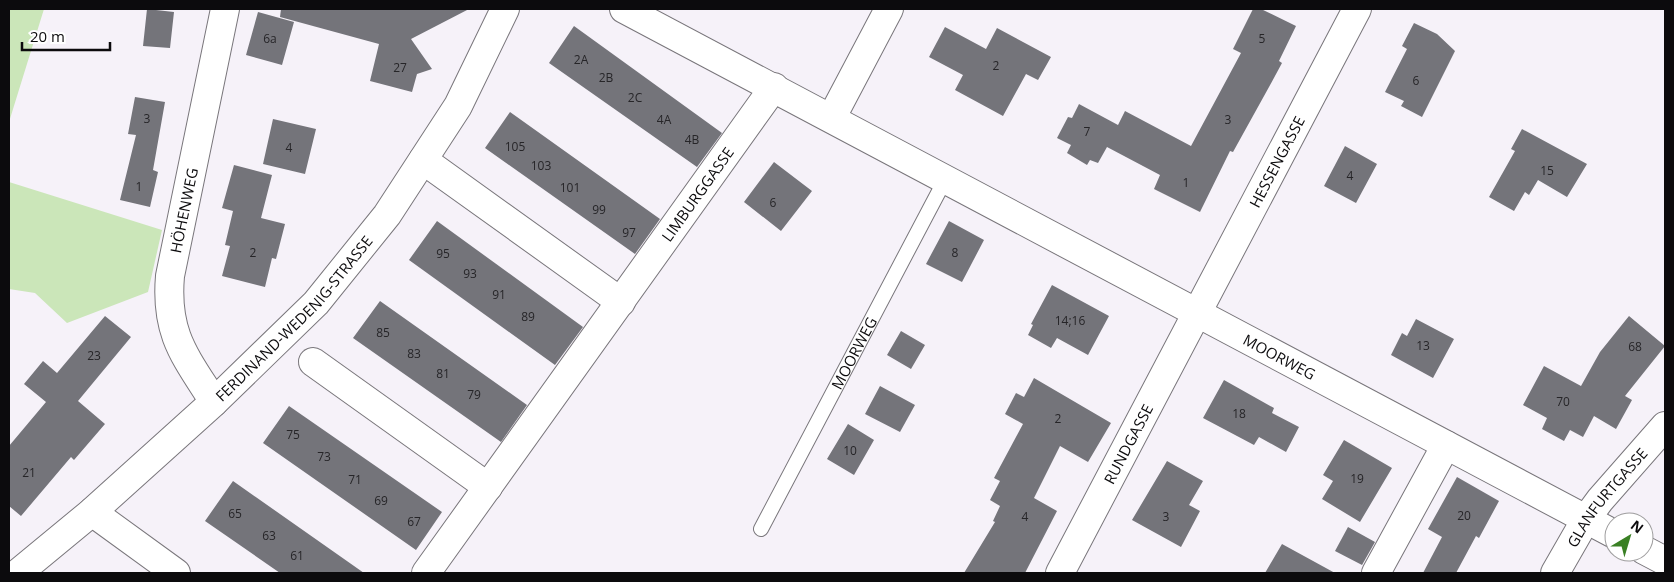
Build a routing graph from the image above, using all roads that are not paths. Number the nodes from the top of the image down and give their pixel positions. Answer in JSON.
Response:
{"nodes":[{"id":1,"x":225,"y":9,"type":"edge"},
{"id":2,"x":505,"y":9,"type":"edge"},
{"id":3,"x":624,"y":9,"type":"edge"},
{"id":4,"x":889,"y":9,"type":"edge"},
{"id":5,"x":1357,"y":9,"type":"edge"},
{"id":6,"x":774,"y":87,"type":"junction"},
{"id":7,"x":832,"y":117,"type":"junction"},
{"id":8,"x":423,"y":160,"type":"junction"},
{"id":9,"x":946,"y":178,"type":"junction"},
{"id":10,"x":621,"y":302,"type":"junction"},
{"id":11,"x":1196,"y":314,"type":"junction"},
{"id":12,"x":313,"y":362,"type":"dead end"},
{"id":13,"x":214,"y":402,"type":"junction"},
{"id":14,"x":1665,"y":426,"type":"edge"},
{"id":15,"x":1446,"y":445,"type":"junction"},
{"id":16,"x":488,"y":487,"type":"junction"},
{"id":17,"x":92,"y":512,"type":"junction"},
{"id":18,"x":1586,"y":519,"type":"junction"},
{"id":19,"x":761,"y":529,"type":"dead end"},
{"id":20,"x":1604,"y":529,"type":"edge"},
{"id":21,"x":18,"y":573,"type":"edge"},
{"id":22,"x":176,"y":573,"type":"edge"},
{"id":23,"x":426,"y":573,"type":"edge"},
{"id":24,"x":1060,"y":573,"type":"edge"},
{"id":25,"x":1376,"y":573,"type":"edge"},
{"id":26,"x":1555,"y":573,"type":"edge"}],
"edges":[{"from":1,"to":13,"type":"street","name":"HÖHENWEG"},
{"from":2,"to":8,"type":"street","name":"FERDINAND-WEDENIG-STRASSE"},
{"from":3,"to":6,"type":"street","name":"MOORWEG"},
{"from":4,"to":7,"type":"street"},
{"from":5,"to":11,"type":"street","name":"HESSENGASSE"},
{"from":6,"to":7,"type":"street","name":"MOORWEG"},
{"from":6,"to":10,"type":"street","name":"LIMBURGGASSE"},
{"from":7,"to":9,"type":"street","name":"MOORWEG"},
{"from":8,"to":10,"type":"street"},
{"from":8,"to":13,"type":"street","name":"FERDINAND-WEDENIG-STRASSE"},
{"from":9,"to":11,"type":"street","name":"MOORWEG"},
{"from":9,"to":19,"type":"lane","name":"MOORWEG"},
{"from":10,"to":16,"type":"street","name":"LIMBURGGASSE"},
{"from":11,"to":15,"type":"street","name":"MOORWEG"},
{"from":11,"to":24,"type":"street","name":"RUNDGASSE"},
{"from":12,"to":16,"type":"street"},
{"from":13,"to":17,"type":"street","name":"FERDINAND-WEDENIG-STRASSE"},
{"from":14,"to":18,"type":"street","name":"GLANFURTGASSE"},
{"from":15,"to":18,"type":"street","name":"MOORWEG"},
{"from":15,"to":25,"type":"street"},
{"from":16,"to":23,"type":"street","name":"LIMBURGGASSE"},
{"from":17,"to":21,"type":"street","name":"FERDINAND-WEDENIG-STRASSE"},
{"from":17,"to":22,"type":"street"},
{"from":18,"to":20,"type":"street","name":"MOORWEG"},
{"from":18,"to":26,"type":"street","name":"GLANFURTGASSE"}]}
